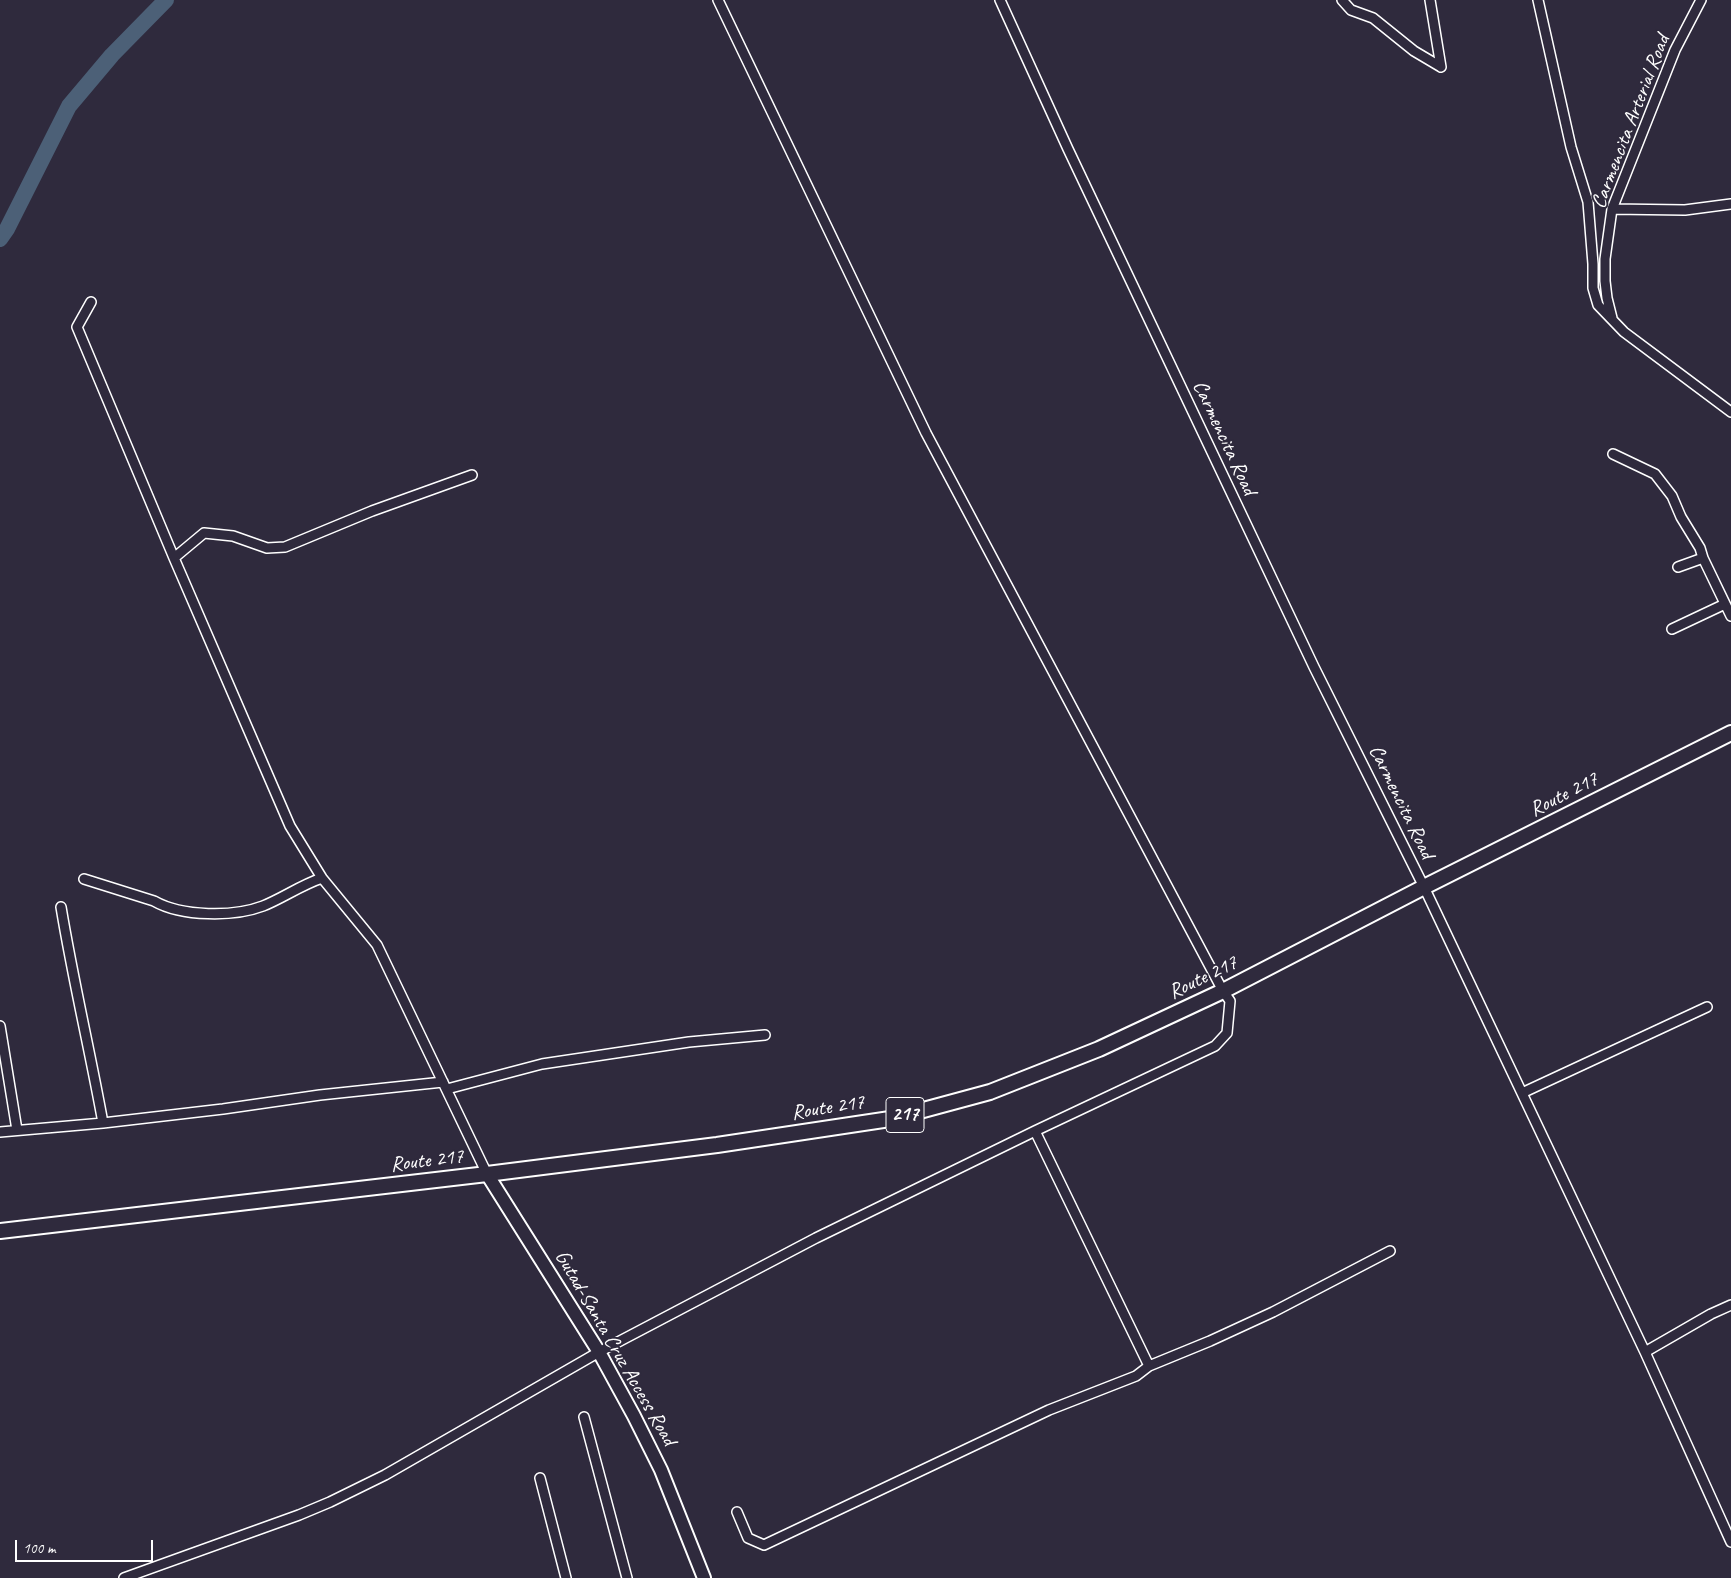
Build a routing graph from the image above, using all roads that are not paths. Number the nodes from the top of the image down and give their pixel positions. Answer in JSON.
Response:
{"nodes":[{"id":1,"x":718,"y":0,"type":"edge"},
{"id":2,"x":1000,"y":0,"type":"edge"},
{"id":3,"x":1342,"y":0,"type":"edge"},
{"id":4,"x":1430,"y":0,"type":"edge"},
{"id":5,"x":1538,"y":0,"type":"edge"},
{"id":6,"x":1701,"y":0,"type":"edge"},
{"id":7,"x":1731,"y":204,"type":"edge"},
{"id":8,"x":1612,"y":209,"type":"junction"},
{"id":9,"x":91,"y":302,"type":"dead end"},
{"id":10,"x":1613,"y":321,"type":"junction"},
{"id":11,"x":1731,"y":412,"type":"edge"},
{"id":12,"x":1613,"y":454,"type":"dead end"},
{"id":13,"x":472,"y":475,"type":"dead end"},
{"id":14,"x":174,"y":558,"type":"junction"},
{"id":15,"x":1703,"y":558,"type":"junction"},
{"id":16,"x":1678,"y":567,"type":"dead end"},
{"id":17,"x":1726,"y":604,"type":"junction"},
{"id":18,"x":1731,"y":616,"type":"edge"},
{"id":19,"x":1672,"y":629,"type":"dead end"},
{"id":20,"x":1731,"y":733,"type":"edge"},
{"id":21,"x":84,"y":878,"type":"dead end"},
{"id":22,"x":322,"y":878,"type":"junction"},
{"id":23,"x":1424,"y":887,"type":"junction"},
{"id":24,"x":61,"y":907,"type":"dead end"},
{"id":25,"x":1223,"y":991,"type":"junction"},
{"id":26,"x":1706,"y":1007,"type":"dead end"},
{"id":27,"x":0,"y":1026,"type":"edge"},
{"id":28,"x":765,"y":1035,"type":"dead end"},
{"id":29,"x":445,"y":1085,"type":"junction"},
{"id":30,"x":1522,"y":1093,"type":"junction"},
{"id":31,"x":103,"y":1123,"type":"junction"},
{"id":32,"x":17,"y":1130,"type":"junction"},
{"id":33,"x":1035,"y":1131,"type":"junction"},
{"id":34,"x":0,"y":1132,"type":"edge"},
{"id":35,"x":487,"y":1174,"type":"junction"},
{"id":36,"x":0,"y":1231,"type":"edge"},
{"id":37,"x":1390,"y":1251,"type":"dead end"},
{"id":38,"x":1731,"y":1305,"type":"edge"},
{"id":39,"x":598,"y":1352,"type":"junction"},
{"id":40,"x":1645,"y":1352,"type":"junction"},
{"id":41,"x":1149,"y":1366,"type":"junction"},
{"id":42,"x":584,"y":1417,"type":"dead end"},
{"id":43,"x":540,"y":1478,"type":"dead end"},
{"id":44,"x":737,"y":1512,"type":"dead end"},
{"id":45,"x":1731,"y":1542,"type":"edge"},
{"id":46,"x":124,"y":1578,"type":"edge"},
{"id":47,"x":566,"y":1578,"type":"edge"},
{"id":48,"x":627,"y":1578,"type":"edge"},
{"id":49,"x":704,"y":1578,"type":"edge"}],
"edges":[{"from":1,"to":25,"type":"street"},
{"from":2,"to":23,"type":"street","name":"Carmencita Road"},
{"from":3,"to":4,"type":"street"},
{"from":5,"to":10,"type":"street"},
{"from":6,"to":8,"type":"street","name":"Carmencita Arterial Road"},
{"from":7,"to":8,"type":"street"},
{"from":8,"to":10,"type":"street","name":"Carmencita Arterial Road"},
{"from":9,"to":14,"type":"street"},
{"from":10,"to":11,"type":"street"},
{"from":12,"to":15,"type":"street"},
{"from":13,"to":14,"type":"street"},
{"from":14,"to":22,"type":"street"},
{"from":15,"to":16,"type":"street"},
{"from":15,"to":17,"type":"street"},
{"from":17,"to":18,"type":"street"},
{"from":17,"to":19,"type":"street"},
{"from":20,"to":23,"type":"main road","name":"Route 217","number":"217"},
{"from":21,"to":22,"type":"street"},
{"from":22,"to":29,"type":"street"},
{"from":23,"to":25,"type":"main road","name":"Route 217","number":"217"},
{"from":23,"to":30,"type":"street","name":"Carmencita Road"},
{"from":24,"to":31,"type":"street"},
{"from":25,"to":33,"type":"street"},
{"from":25,"to":35,"type":"main road","name":"Route 217","number":"217"},
{"from":26,"to":30,"type":"street"},
{"from":27,"to":32,"type":"street"},
{"from":28,"to":29,"type":"street"},
{"from":29,"to":31,"type":"street"},
{"from":29,"to":35,"type":"street"},
{"from":30,"to":40,"type":"street","name":"Carmencita Road"},
{"from":31,"to":32,"type":"street"},
{"from":32,"to":34,"type":"street"},
{"from":33,"to":39,"type":"street"},
{"from":33,"to":41,"type":"street"},
{"from":35,"to":36,"type":"main road","name":"Route 217","number":"217"},
{"from":35,"to":39,"type":"main road","name":"Gutad-Santa Cruz Access Road"},
{"from":37,"to":41,"type":"street"},
{"from":38,"to":40,"type":"street"},
{"from":39,"to":46,"type":"street"},
{"from":39,"to":49,"type":"main road","name":"Gutad-Santa Cruz Access Road"},
{"from":40,"to":45,"type":"street","name":"Carmencita Road"},
{"from":41,"to":44,"type":"street"},
{"from":42,"to":48,"type":"street"},
{"from":43,"to":47,"type":"street"}]}
